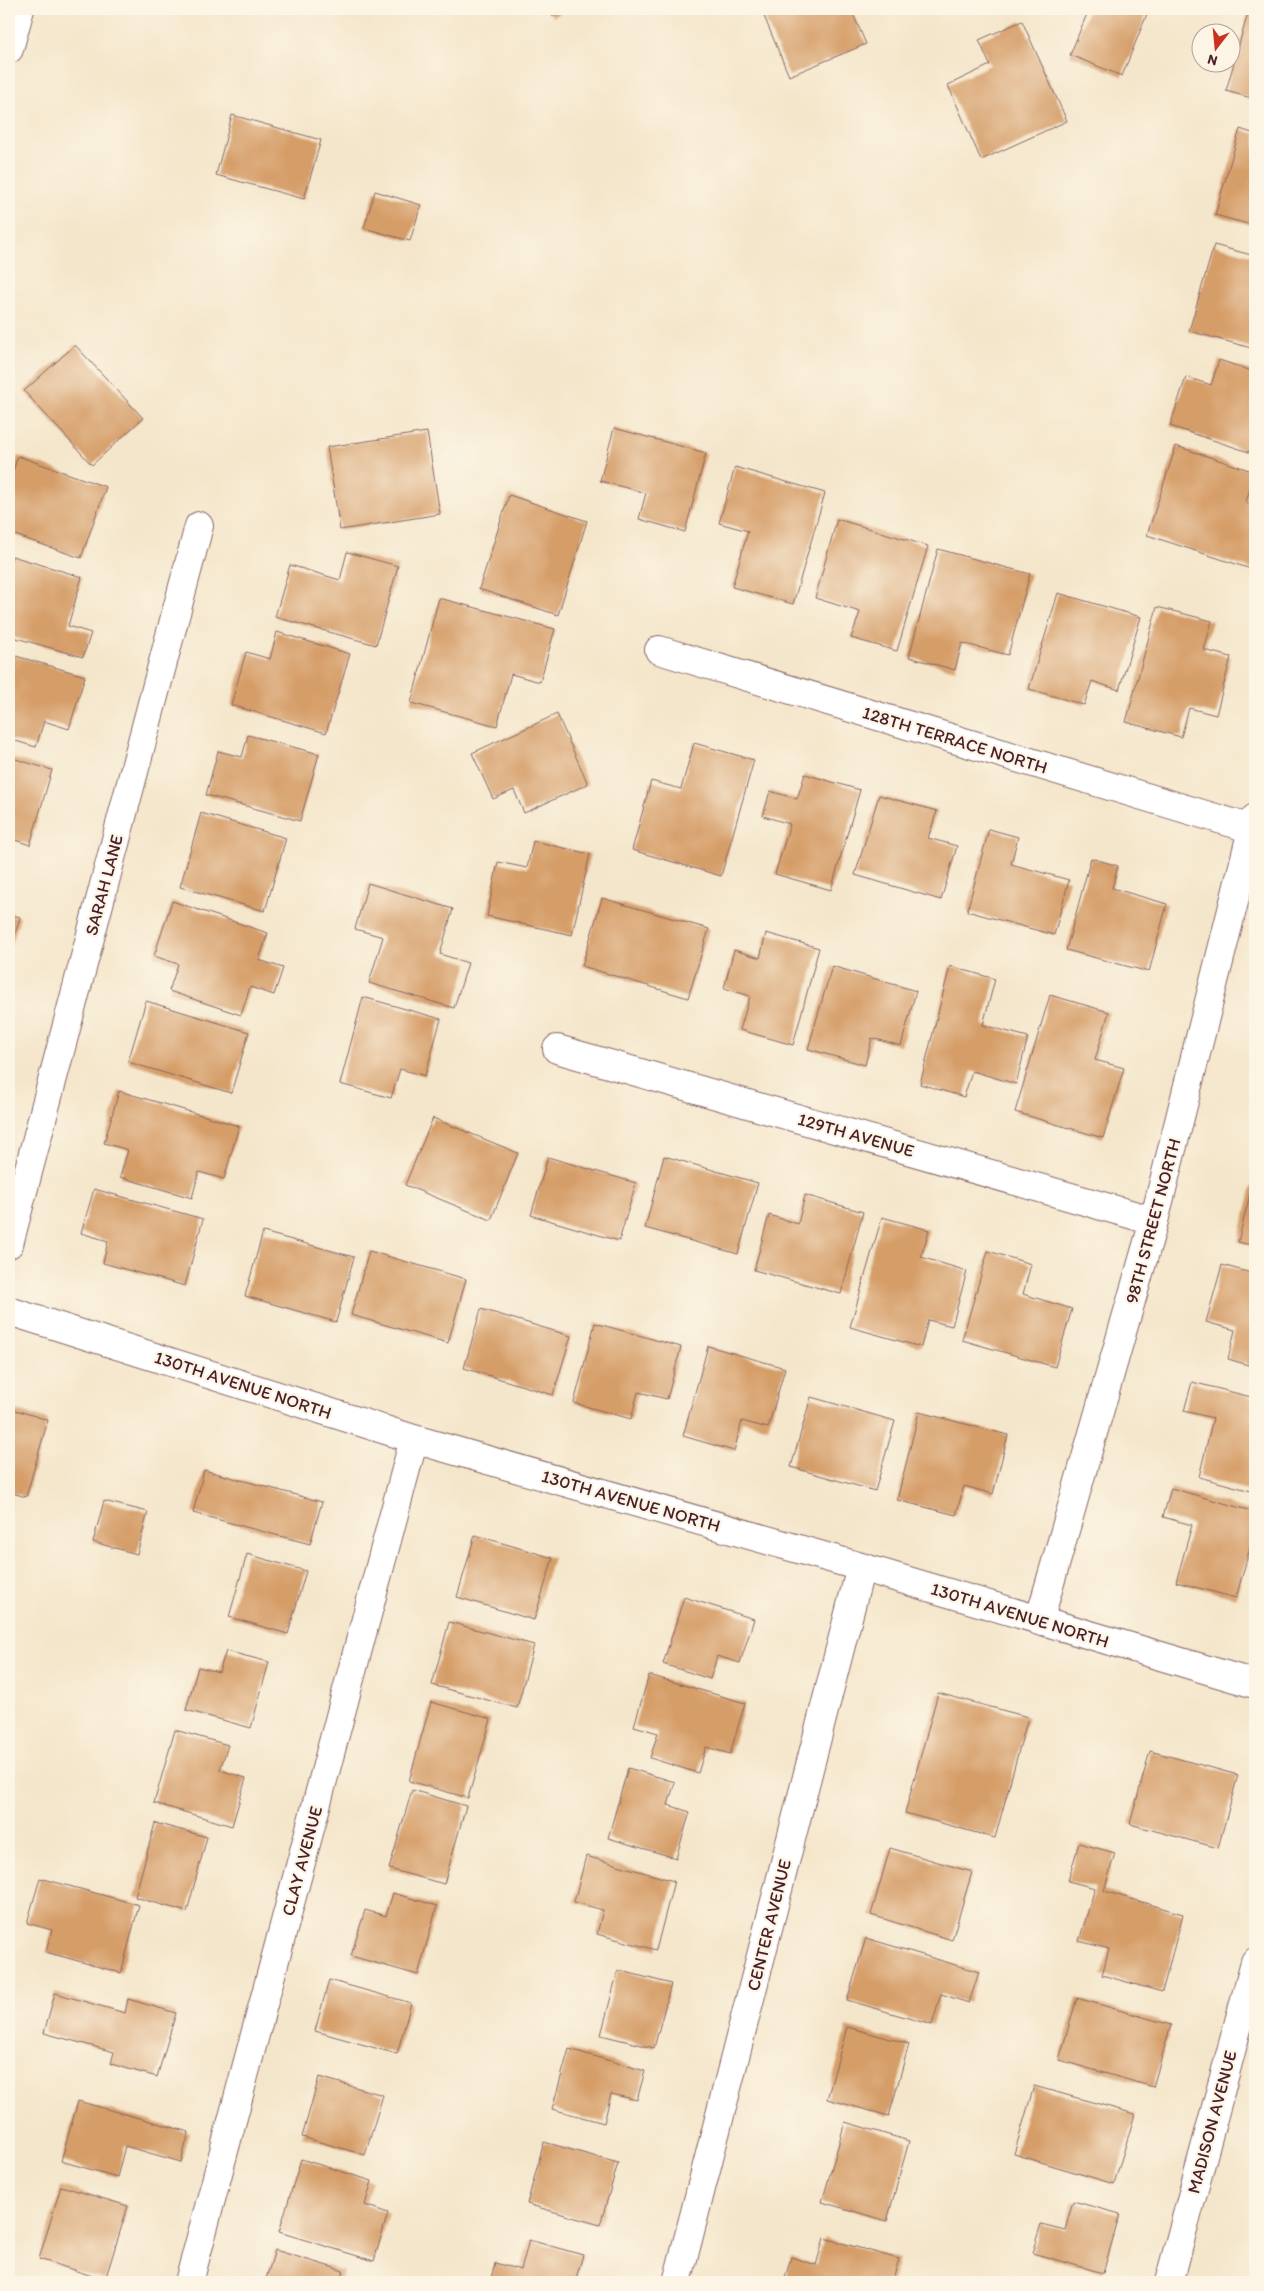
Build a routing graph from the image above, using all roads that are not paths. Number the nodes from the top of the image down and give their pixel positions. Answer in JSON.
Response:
{"nodes":[{"id":1,"x":20,"y":9,"type":"edge"},
{"id":2,"x":9,"y":49,"type":"edge"},
{"id":3,"x":199,"y":526,"type":"dead end"},
{"id":4,"x":659,"y":650,"type":"dead end"},
{"id":5,"x":1254,"y":824,"type":"edge"},
{"id":6,"x":557,"y":1049,"type":"dead end"},
{"id":7,"x":1154,"y":1221,"type":"junction"},
{"id":8,"x":9,"y":1244,"type":"edge"},
{"id":9,"x":9,"y":1311,"type":"edge"},
{"id":10,"x":414,"y":1439,"type":"junction"},
{"id":11,"x":861,"y":1567,"type":"junction"},
{"id":12,"x":1039,"y":1621,"type":"junction"},
{"id":13,"x":1255,"y":1684,"type":"edge"},
{"id":14,"x":1255,"y":1962,"type":"edge"},
{"id":15,"x":189,"y":2282,"type":"edge"},
{"id":16,"x":676,"y":2282,"type":"edge"},
{"id":17,"x":1169,"y":2282,"type":"edge"}],
"edges":[{"from":1,"to":2,"type":"street"},
{"from":3,"to":8,"type":"street","name":"SARAH LANE"},
{"from":4,"to":5,"type":"street","name":"128TH TERRACE NORTH"},
{"from":5,"to":7,"type":"street","name":"98TH STREET NORTH"},
{"from":6,"to":7,"type":"street","name":"129TH AVENUE"},
{"from":7,"to":12,"type":"street","name":"98TH STREET NORTH"},
{"from":9,"to":10,"type":"street","name":"130TH AVENUE NORTH"},
{"from":10,"to":11,"type":"street","name":"130TH AVENUE NORTH"},
{"from":10,"to":15,"type":"street","name":"CLAY AVENUE"},
{"from":11,"to":12,"type":"street","name":"130TH AVENUE NORTH"},
{"from":11,"to":16,"type":"street","name":"CENTER AVENUE"},
{"from":12,"to":13,"type":"street","name":"130TH AVENUE NORTH"},
{"from":14,"to":17,"type":"street","name":"MADISON AVENUE"}]}
